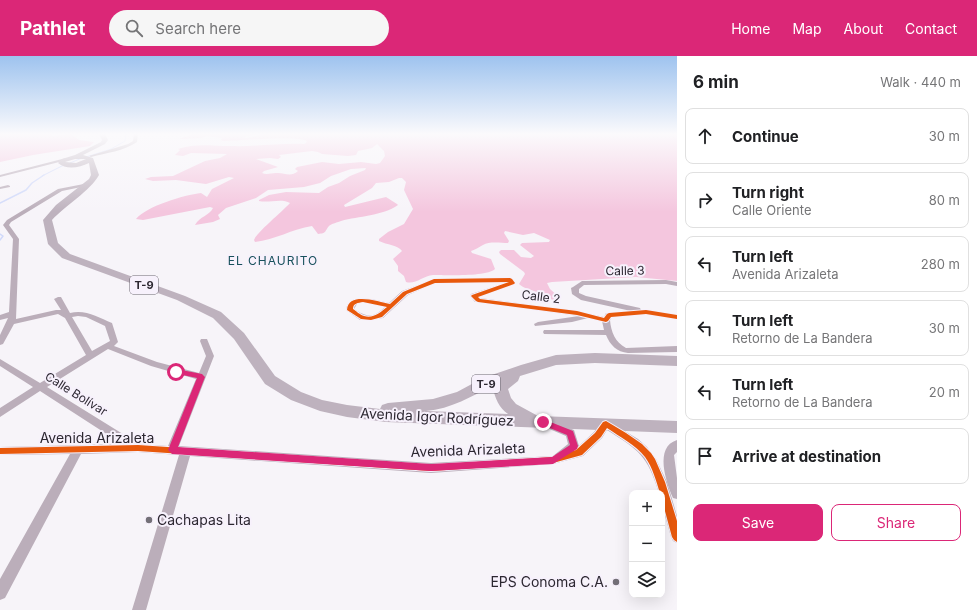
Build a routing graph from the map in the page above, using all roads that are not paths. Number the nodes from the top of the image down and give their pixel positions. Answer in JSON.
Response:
{"nodes":[{"id":1,"x":76,"y":160,"type":"edge"},
{"id":2,"x":86,"y":160,"type":"edge"},
{"id":3,"x":92,"y":160,"type":"edge"},
{"id":4,"x":66,"y":163,"type":"junction"},
{"id":5,"x":34,"y":168,"type":"junction"},
{"id":6,"x":95,"y":172,"type":"junction"},
{"id":7,"x":0,"y":176,"type":"edge"},
{"id":8,"x":89,"y":184,"type":"junction"},
{"id":9,"x":8,"y":186,"type":"dead end"},
{"id":10,"x":0,"y":188,"type":"edge"},
{"id":11,"x":677,"y":284,"type":"edge"},
{"id":12,"x":58,"y":299,"type":"dead end"},
{"id":13,"x":391,"y":306,"type":"junction"},
{"id":14,"x":646,"y":312,"type":"junction"},
{"id":15,"x":13,"y":313,"type":"junction"},
{"id":16,"x":588,"y":315,"type":"junction"},
{"id":17,"x":67,"y":316,"type":"junction"},
{"id":18,"x":677,"y":317,"type":"edge"},
{"id":19,"x":0,"y":318,"type":"edge"},
{"id":20,"x":606,"y":320,"type":"junction"},
{"id":21,"x":11,"y":322,"type":"junction"},
{"id":22,"x":538,"y":324,"type":"dead end"},
{"id":23,"x":547,"y":332,"type":"dead end"},
{"id":24,"x":608,"y":333,"type":"junction"},
{"id":25,"x":204,"y":341,"type":"dead end"},
{"id":26,"x":0,"y":342,"type":"edge"},
{"id":27,"x":108,"y":346,"type":"junction"},
{"id":28,"x":677,"y":348,"type":"edge"},
{"id":29,"x":91,"y":356,"type":"junction"},
{"id":30,"x":677,"y":361,"type":"edge"},
{"id":31,"x":0,"y":362,"type":"edge"},
{"id":32,"x":534,"y":366,"type":"junction"},
{"id":33,"x":202,"y":377,"type":"junction"},
{"id":34,"x":40,"y":387,"type":"junction"},
{"id":35,"x":296,"y":396,"type":"junction"},
{"id":36,"x":0,"y":413,"type":"edge"},
{"id":37,"x":543,"y":422,"type":"junction"},
{"id":38,"x":606,"y":424,"type":"junction"},
{"id":39,"x":677,"y":428,"type":"edge"},
{"id":40,"x":677,"y":444,"type":"edge"},
{"id":41,"x":138,"y":448,"type":"junction"},
{"id":42,"x":78,"y":450,"type":"junction"},
{"id":43,"x":172,"y":450,"type":"junction"},
{"id":44,"x":0,"y":451,"type":"edge"},
{"id":45,"x":186,"y":451,"type":"junction"},
{"id":46,"x":553,"y":460,"type":"junction"},
{"id":47,"x":677,"y":494,"type":"edge"},
{"id":48,"x":677,"y":537,"type":"edge"},
{"id":49,"x":0,"y":594,"type":"edge"},
{"id":50,"x":139,"y":610,"type":"edge"}],
"edges":[{"from":1,"to":4,"type":"highway"},
{"from":2,"to":4,"type":"highway"},
{"from":3,"to":6,"type":"highway"},
{"from":4,"to":5,"type":"street"},
{"from":4,"to":5,"type":"street"},
{"from":4,"to":6,"type":"highway"},
{"from":5,"to":7,"type":"street"},
{"from":6,"to":8,"type":"highway","name":"Avenida Igor Rodríguez","number":"T-9"},
{"from":8,"to":15,"type":"street"},
{"from":8,"to":35,"type":"highway","name":"Avenida Igor Rodríguez","number":"T-9"},
{"from":9,"to":10,"type":"street"},
{"from":11,"to":14,"type":"street","name":"Calle 3"},
{"from":12,"to":17,"type":"street"},
{"from":13,"to":13,"type":"street","name":"Calle 2"},
{"from":13,"to":16,"type":"street","name":"Calle 2"},
{"from":14,"to":18,"type":"street"},
{"from":14,"to":20,"type":"street"},
{"from":15,"to":19,"type":"street"},
{"from":15,"to":21,"type":"street"},
{"from":16,"to":20,"type":"street","name":"Calle 2"},
{"from":16,"to":22,"type":"street"},
{"from":17,"to":21,"type":"street"},
{"from":17,"to":27,"type":"street"},
{"from":17,"to":29,"type":"street"},
{"from":20,"to":24,"type":"street"},
{"from":21,"to":26,"type":"street"},
{"from":23,"to":24,"type":"street"},
{"from":24,"to":28,"type":"street"},
{"from":25,"to":33,"type":"street"},
{"from":27,"to":29,"type":"street"},
{"from":27,"to":33,"type":"street"},
{"from":29,"to":34,"type":"street"},
{"from":30,"to":32,"type":"highway","name":"Avenida Igor Rodríguez","number":"T-9"},
{"from":31,"to":34,"type":"street","name":"Calle Bolívar"},
{"from":32,"to":35,"type":"highway","name":"Avenida Igor Rodríguez","number":"T-9"},
{"from":32,"to":37,"type":"highway","number":"T-9"},
{"from":33,"to":43,"type":"street"},
{"from":34,"to":36,"type":"street"},
{"from":34,"to":41,"type":"street","name":"Calle Bolívar"},
{"from":35,"to":37,"type":"highway","name":"Avenida Igor Rodríguez","number":"T-9"},
{"from":37,"to":38,"type":"highway","name":"Avenida Igor Rodríguez","number":"T-9"},
{"from":37,"to":46,"type":"street"},
{"from":38,"to":39,"type":"highway","name":"Avenida Igor Rodríguez","number":"T-9"},
{"from":38,"to":46,"type":"street","name":"Avenida Arizaleta"},
{"from":38,"to":48,"type":"street"},
{"from":40,"to":47,"type":"street"},
{"from":41,"to":42,"type":"street","name":"Avenida Arizaleta"},
{"from":41,"to":43,"type":"street","name":"Avenida Arizaleta"},
{"from":42,"to":44,"type":"street","name":"Avenida Arizaleta"},
{"from":42,"to":49,"type":"street"},
{"from":43,"to":45,"type":"street","name":"Avenida Arizaleta"},
{"from":45,"to":46,"type":"street","name":"Avenida Arizaleta"},
{"from":45,"to":50,"type":"street"}]}
